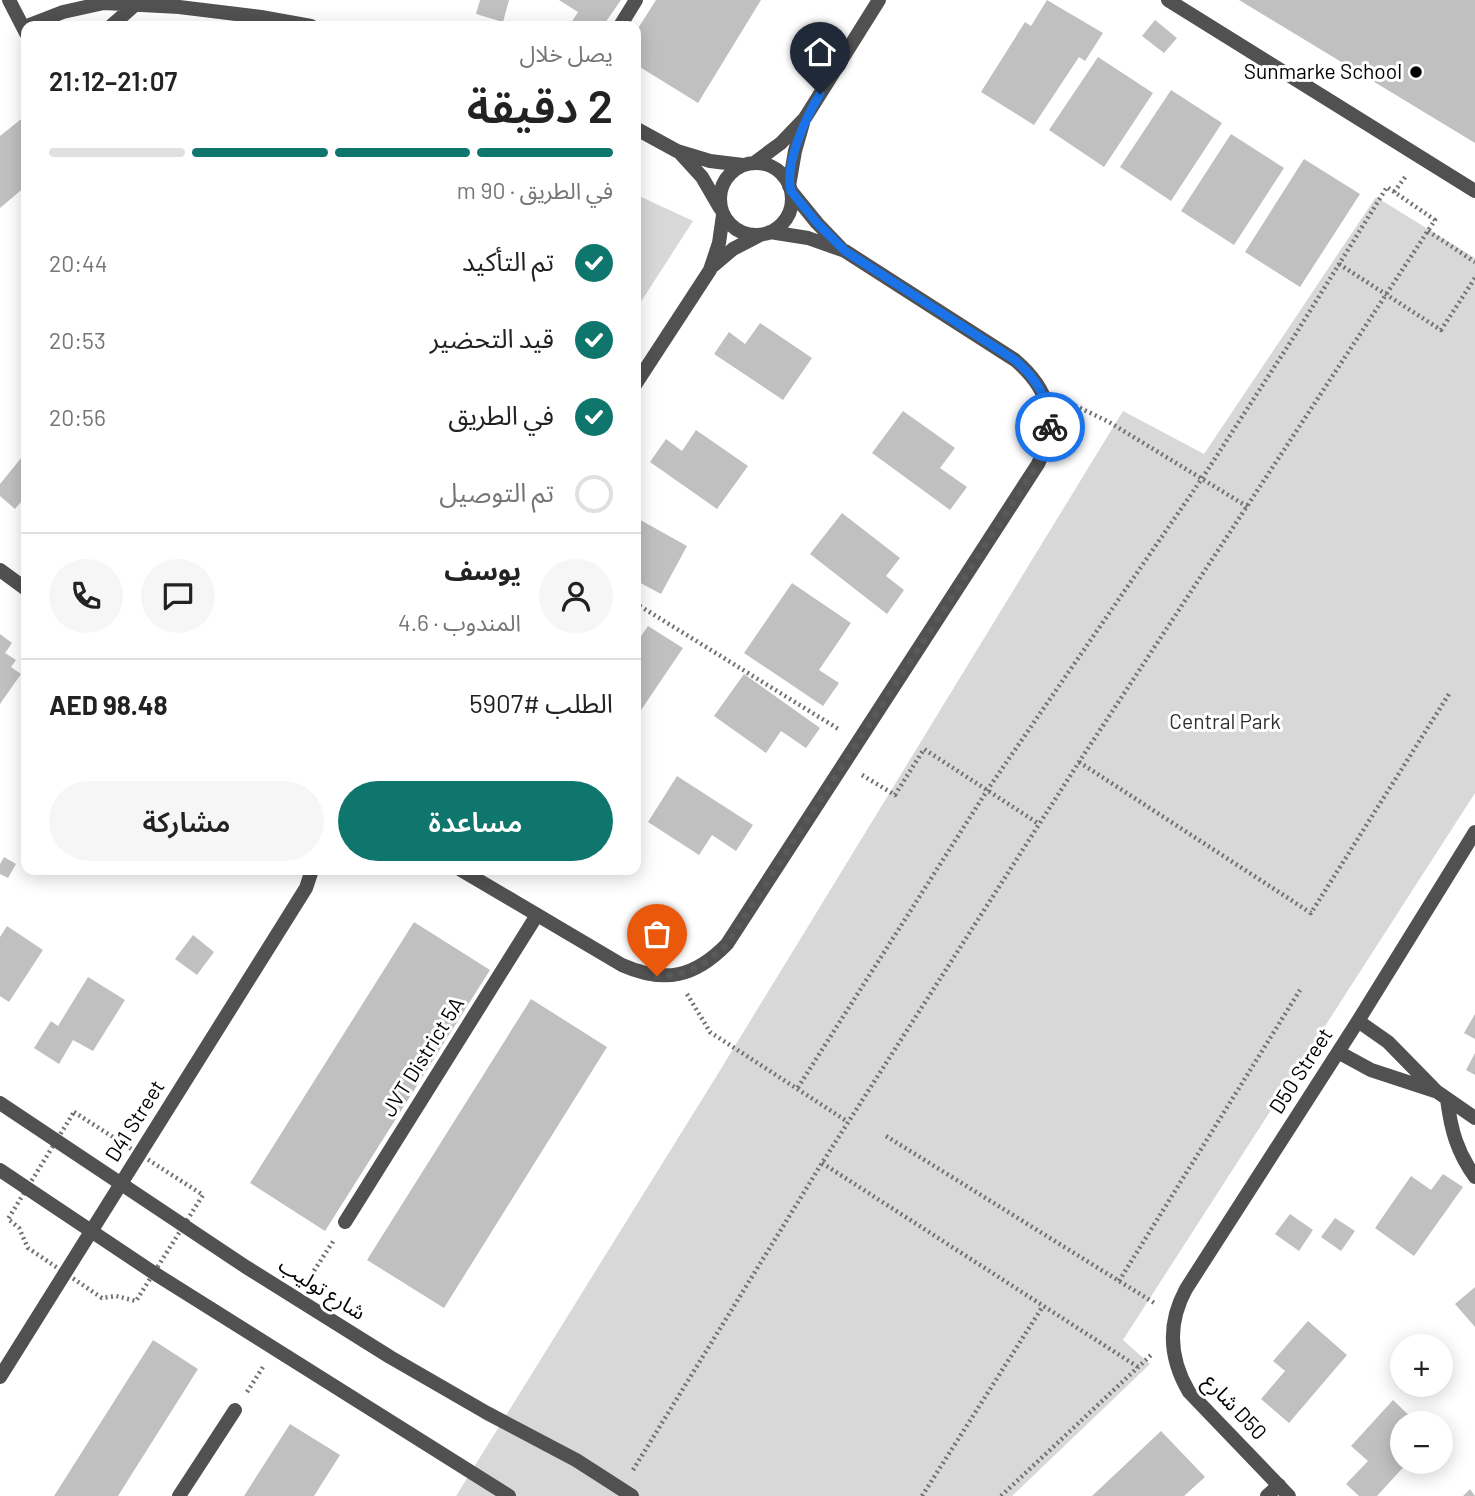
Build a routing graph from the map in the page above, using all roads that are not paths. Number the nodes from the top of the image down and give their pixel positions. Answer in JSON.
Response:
{"nodes":[{"id":1,"x":9,"y":0,"type":"edge"},
{"id":2,"x":636,"y":0,"type":"edge"},
{"id":3,"x":879,"y":0,"type":"edge"},
{"id":4,"x":1168,"y":0,"type":"edge"},
{"id":5,"x":136,"y":4,"type":"junction"},
{"id":6,"x":179,"y":4,"type":"edge"},
{"id":7,"x":21,"y":21,"type":"edge"},
{"id":8,"x":46,"y":21,"type":"edge"},
{"id":9,"x":117,"y":21,"type":"edge"},
{"id":10,"x":283,"y":21,"type":"edge"},
{"id":11,"x":623,"y":21,"type":"edge"},
{"id":12,"x":805,"y":118,"type":"junction"},
{"id":13,"x":641,"y":131,"type":"edge"},
{"id":14,"x":677,"y":151,"type":"junction"},
{"id":15,"x":748,"y":164,"type":"junction"},
{"id":16,"x":790,"y":188,"type":"junction"},
{"id":17,"x":1475,"y":191,"type":"edge"},
{"id":18,"x":722,"y":212,"type":"junction"},
{"id":19,"x":765,"y":234,"type":"junction"},
{"id":20,"x":845,"y":251,"type":"junction"},
{"id":21,"x":710,"y":270,"type":"junction"},
{"id":22,"x":641,"y":376,"type":"edge"},
{"id":23,"x":0,"y":570,"type":"edge"},
{"id":24,"x":21,"y":585,"type":"edge"},
{"id":25,"x":1475,"y":832,"type":"edge"},
{"id":26,"x":310,"y":875,"type":"edge"},
{"id":27,"x":319,"y":875,"type":"edge"},
{"id":28,"x":469,"y":875,"type":"edge"},
{"id":29,"x":306,"y":888,"type":"junction"},
{"id":30,"x":537,"y":915,"type":"junction"},
{"id":31,"x":1358,"y":1021,"type":"junction"},
{"id":32,"x":1338,"y":1052,"type":"junction"},
{"id":33,"x":1442,"y":1095,"type":"junction"},
{"id":34,"x":0,"y":1103,"type":"edge"},
{"id":35,"x":1475,"y":1118,"type":"edge"},
{"id":36,"x":0,"y":1170,"type":"edge"},
{"id":37,"x":1475,"y":1177,"type":"edge"},
{"id":38,"x":121,"y":1183,"type":"junction"},
{"id":39,"x":345,"y":1222,"type":"road end"},
{"id":40,"x":92,"y":1230,"type":"junction"},
{"id":41,"x":1172,"y":1336,"type":"joint"},
{"id":42,"x":0,"y":1377,"type":"edge"},
{"id":43,"x":235,"y":1410,"type":"road end"},
{"id":44,"x":1284,"y":1491,"type":"edge"},
{"id":45,"x":626,"y":1492,"type":"edge"},
{"id":46,"x":179,"y":1496,"type":"edge"},
{"id":47,"x":509,"y":1496,"type":"edge"},
{"id":48,"x":1267,"y":1496,"type":"edge"}],
"edges":[{"from":1,"to":7,"type":"street"},
{"from":2,"to":11,"type":"street"},
{"from":3,"to":12,"type":"street"},
{"from":4,"to":17,"type":"street"},
{"from":5,"to":6,"type":"street"},
{"from":5,"to":8,"type":"street"},
{"from":5,"to":9,"type":"street"},
{"from":6,"to":10,"type":"street"},
{"from":12,"to":15,"type":"street"},
{"from":12,"to":16,"type":"street"},
{"from":13,"to":14,"type":"street"},
{"from":14,"to":15,"type":"street"},
{"from":14,"to":18,"type":"street"},
{"from":15,"to":16,"type":"street"},
{"from":15,"to":18,"type":"street"},
{"from":16,"to":19,"type":"street"},
{"from":16,"to":20,"type":"street"},
{"from":18,"to":19,"type":"street"},
{"from":18,"to":21,"type":"street"},
{"from":19,"to":20,"type":"street"},
{"from":19,"to":21,"type":"street"},
{"from":20,"to":30,"type":"street"},
{"from":21,"to":22,"type":"street"},
{"from":23,"to":24,"type":"street"},
{"from":25,"to":31,"type":"street","name":"D50 Street"},
{"from":26,"to":29,"type":"street","name":"D41 Street"},
{"from":27,"to":29,"type":"street","name":"D41 Street"},
{"from":28,"to":30,"type":"street"},
{"from":29,"to":38,"type":"street","name":"D41 Street"},
{"from":30,"to":39,"type":"street","name":"JVT District 5A"},
{"from":31,"to":32,"type":"street","name":"D50 Street"},
{"from":31,"to":33,"type":"street"},
{"from":32,"to":33,"type":"street"},
{"from":32,"to":41,"type":"street","name":"D50 Street"},
{"from":33,"to":35,"type":"street"},
{"from":33,"to":37,"type":"street"},
{"from":34,"to":38,"type":"street","name":"شارع توليب"},
{"from":36,"to":40,"type":"street"},
{"from":38,"to":40,"type":"street","name":"D41 Street"},
{"from":38,"to":45,"type":"street","name":"شارع توليب"},
{"from":40,"to":42,"type":"street","name":"D41 Street"},
{"from":40,"to":47,"type":"street"},
{"from":41,"to":44,"type":"street","name":"شارع D50"},
{"from":43,"to":46,"type":"street"},
{"from":44,"to":48,"type":"street"}]}
